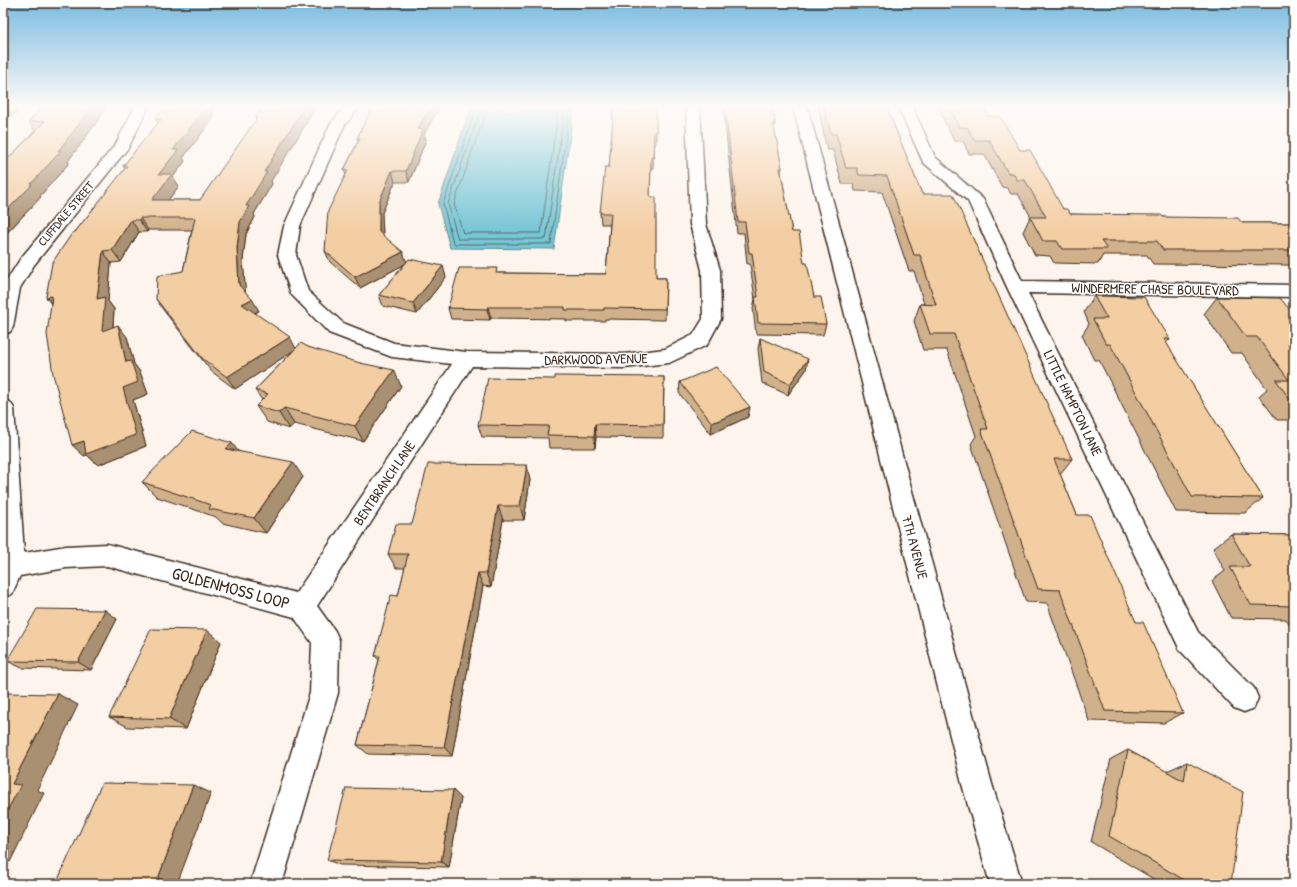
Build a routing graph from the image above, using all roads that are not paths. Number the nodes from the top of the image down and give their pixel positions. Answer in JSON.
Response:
{"nodes":[{"id":1,"x":121,"y":147,"type":"edge"},
{"id":2,"x":327,"y":147,"type":"edge"},
{"id":3,"x":695,"y":147,"type":"edge"},
{"id":4,"x":811,"y":147,"type":"edge"},
{"id":5,"x":923,"y":147,"type":"edge"},
{"id":6,"x":1016,"y":286,"type":"junction"},
{"id":7,"x":1291,"y":294,"type":"edge"},
{"id":8,"x":3,"y":327,"type":"edge"},
{"id":9,"x":466,"y":359,"type":"junction"},
{"id":10,"x":3,"y":408,"type":"edge"},
{"id":11,"x":6,"y":573,"type":"edge"},
{"id":12,"x":302,"y":607,"type":"junction"},
{"id":13,"x":1244,"y":698,"type":"dead end"},
{"id":14,"x":266,"y":884,"type":"edge"},
{"id":15,"x":1006,"y":884,"type":"edge"}],
"edges":[{"from":1,"to":8,"type":"street","name":"CLIFFDALE STREET"},
{"from":2,"to":9,"type":"street","name":"DARKWOOD AVENUE"},
{"from":3,"to":9,"type":"street","name":"DARKWOOD AVENUE"},
{"from":4,"to":15,"type":"street","name":"7TH AVENUE"},
{"from":5,"to":6,"type":"street","name":"LITTLE HAMPTON LANE"},
{"from":6,"to":7,"type":"street","name":"WINDERMERE CHASE BOULEVARD"},
{"from":6,"to":13,"type":"street","name":"LITTLE HAMPTON LANE"},
{"from":9,"to":12,"type":"street","name":"BENTBRANCH LANE"},
{"from":10,"to":11,"type":"street"},
{"from":11,"to":12,"type":"street","name":"GOLDENMOSS LOOP"},
{"from":12,"to":14,"type":"street","name":"GOLDENMOSS LOOP"}]}
